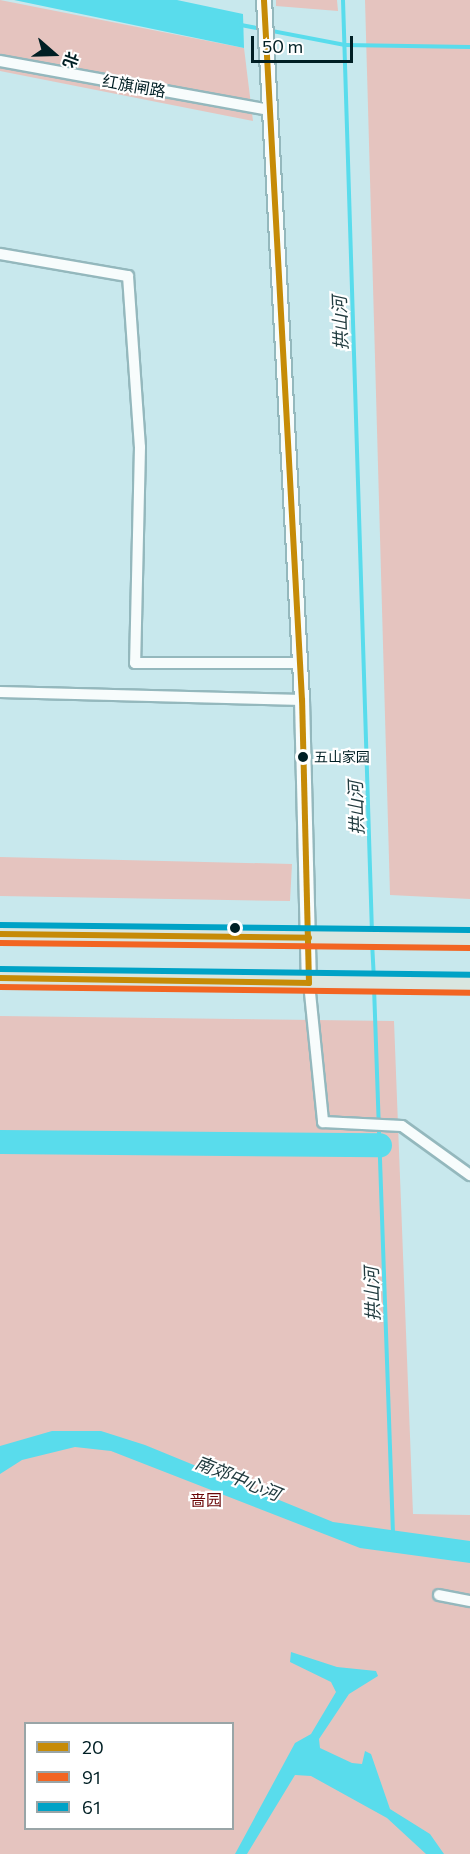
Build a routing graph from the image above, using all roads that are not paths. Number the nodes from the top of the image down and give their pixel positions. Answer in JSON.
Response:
{"nodes":[{"id":1,"x":264,"y":0,"type":"edge"},
{"id":2,"x":0,"y":61,"type":"edge"},
{"id":3,"x":268,"y":110,"type":"junction"},
{"id":4,"x":0,"y":254,"type":"edge"},
{"id":5,"x":298,"y":663,"type":"junction"},
{"id":6,"x":0,"y":692,"type":"edge"},
{"id":7,"x":303,"y":700,"type":"junction"},
{"id":8,"x":0,"y":934,"type":"edge"},
{"id":9,"x":309,"y":938,"type":"junction"},
{"id":10,"x":470,"y":939,"type":"edge"},
{"id":11,"x":0,"y":978,"type":"edge"},
{"id":12,"x":309,"y":983,"type":"junction"},
{"id":13,"x":470,"y":984,"type":"edge"},
{"id":14,"x":470,"y":1175,"type":"edge"},
{"id":15,"x":439,"y":1595,"type":"dead end"},
{"id":16,"x":470,"y":1601,"type":"edge"}],
"edges":[{"from":1,"to":3,"type":"street"},
{"from":2,"to":3,"type":"street","name":"红旗闸路"},
{"from":3,"to":5,"type":"street"},
{"from":4,"to":5,"type":"street"},
{"from":5,"to":7,"type":"street"},
{"from":6,"to":7,"type":"street"},
{"from":7,"to":9,"type":"street"},
{"from":8,"to":9,"type":"main road"},
{"from":9,"to":10,"type":"main road"},
{"from":9,"to":12,"type":"street"},
{"from":11,"to":12,"type":"main road"},
{"from":12,"to":13,"type":"main road"},
{"from":12,"to":14,"type":"street"},
{"from":15,"to":16,"type":"street"}]}
